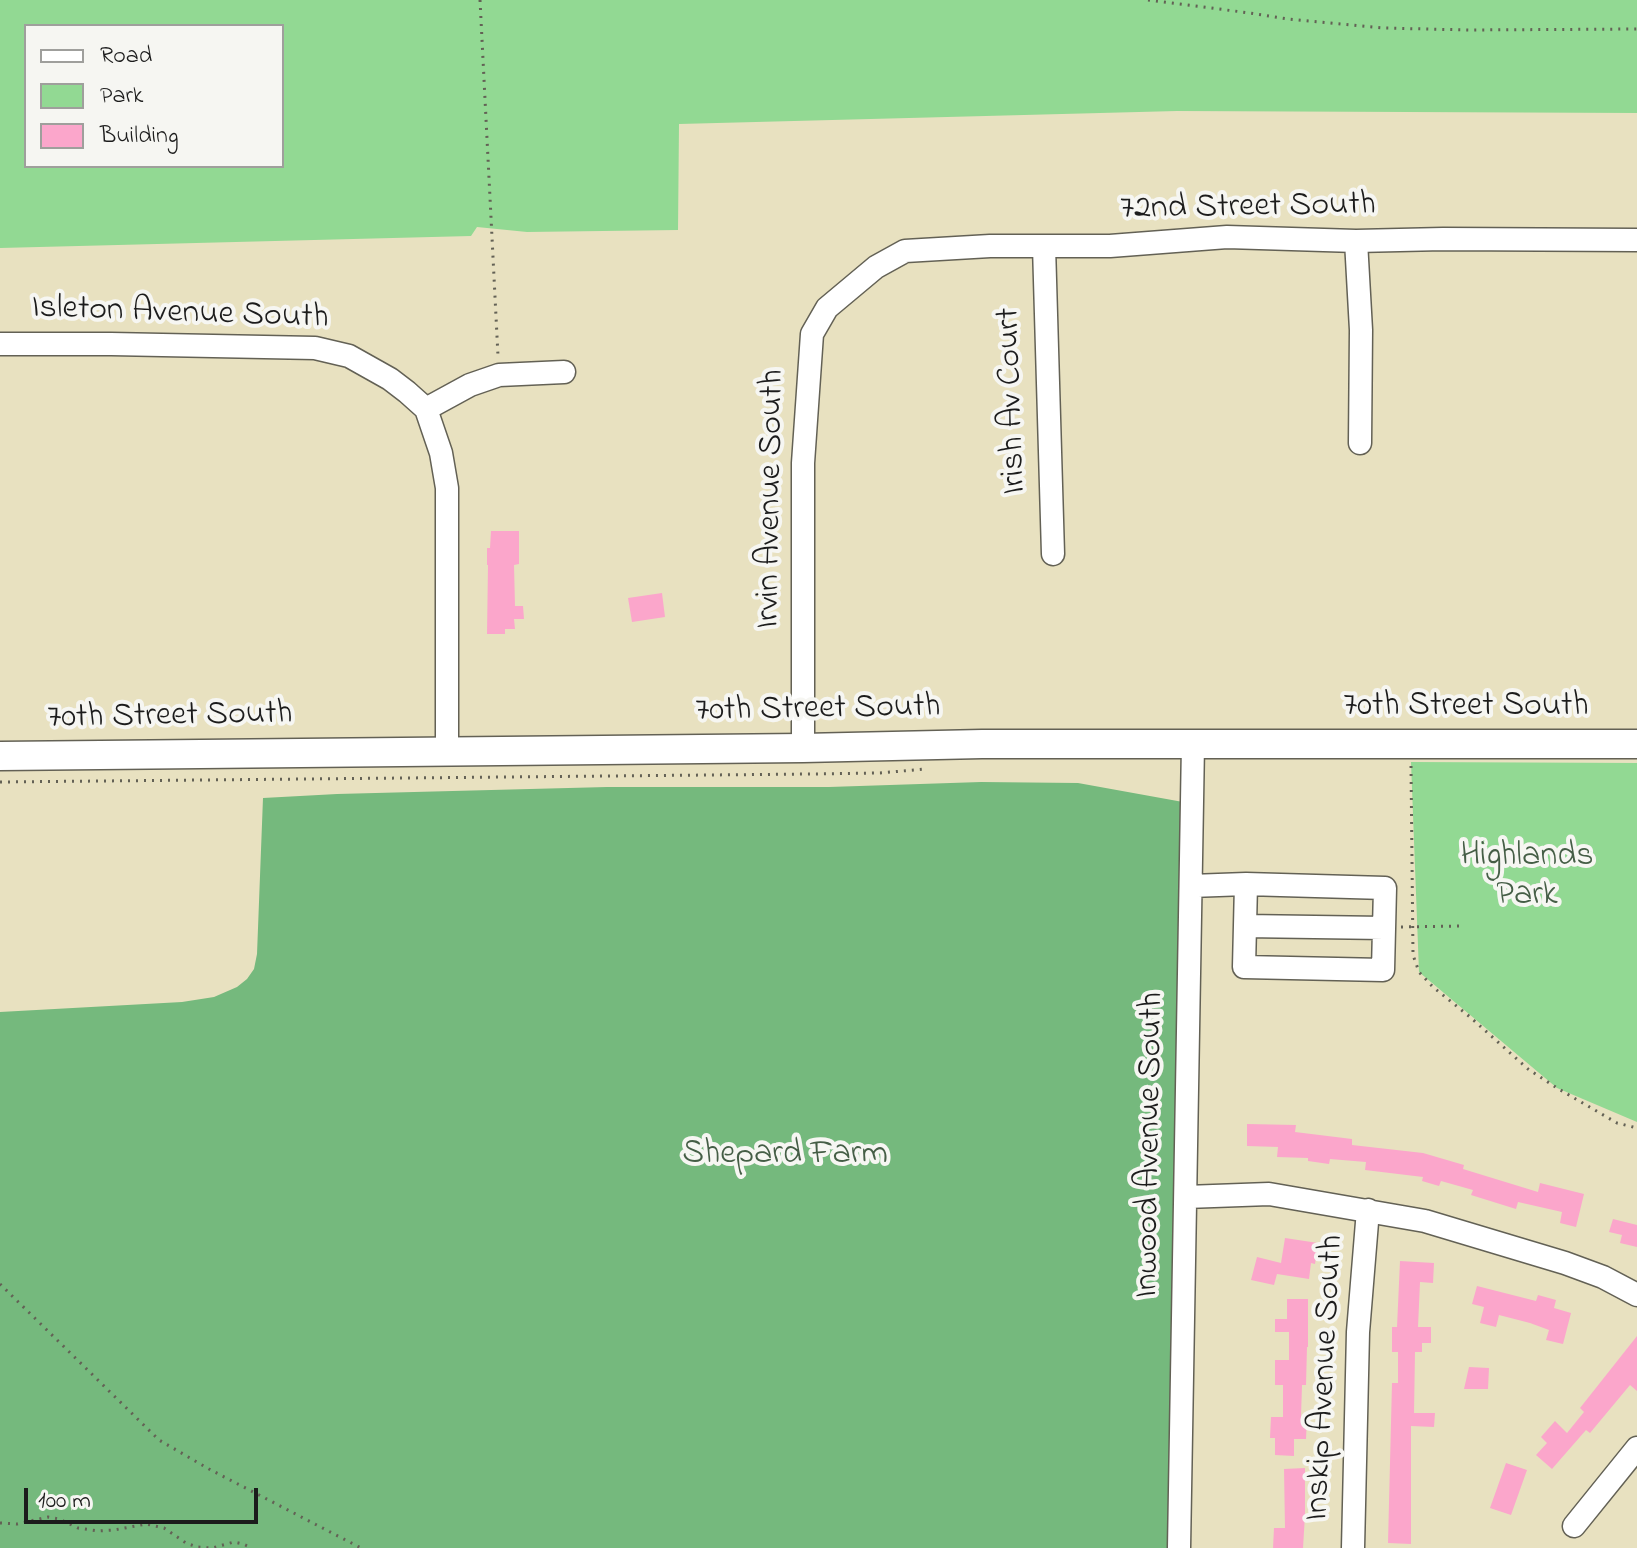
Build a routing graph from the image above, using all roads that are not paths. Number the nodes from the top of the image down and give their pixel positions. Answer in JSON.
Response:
{"nodes":[{"id":1,"x":1637,"y":240,"type":"edge"},
{"id":2,"x":1356,"y":241,"type":"junction"},
{"id":3,"x":1044,"y":246,"type":"junction"},
{"id":4,"x":867,"y":274,"type":"joint"},
{"id":5,"x":0,"y":344,"type":"edge"},
{"id":6,"x":564,"y":372,"type":"dead end"},
{"id":7,"x":426,"y":409,"type":"junction"},
{"id":8,"x":1360,"y":443,"type":"dead end"},
{"id":9,"x":1053,"y":554,"type":"dead end"},
{"id":10,"x":1193,"y":744,"type":"junction"},
{"id":11,"x":1637,"y":744,"type":"edge"},
{"id":12,"x":803,"y":748,"type":"junction"},
{"id":13,"x":447,"y":752,"type":"junction"},
{"id":14,"x":0,"y":756,"type":"edge"},
{"id":15,"x":1246,"y":884,"type":"junction"},
{"id":16,"x":1191,"y":886,"type":"junction"},
{"id":17,"x":1245,"y":926,"type":"junction"},
{"id":18,"x":1384,"y":928,"type":"junction"},
{"id":19,"x":1186,"y":1197,"type":"junction"},
{"id":20,"x":1368,"y":1210,"type":"junction"},
{"id":21,"x":1637,"y":1295,"type":"edge"},
{"id":22,"x":1637,"y":1448,"type":"edge"},
{"id":23,"x":1574,"y":1526,"type":"dead end"},
{"id":24,"x":1179,"y":1548,"type":"edge"},
{"id":25,"x":1353,"y":1548,"type":"edge"}],
"edges":[{"from":1,"to":2,"type":"street","name":"72nd Street South"},
{"from":2,"to":3,"type":"street","name":"72nd Street South"},
{"from":2,"to":8,"type":"street"},
{"from":3,"to":4,"type":"street","name":"72nd Street South"},
{"from":3,"to":9,"type":"street","name":"Irish Av Court"},
{"from":4,"to":12,"type":"street","name":"Irvin Avenue South"},
{"from":5,"to":7,"type":"street","name":"Isleton Avenue South"},
{"from":6,"to":7,"type":"street"},
{"from":7,"to":13,"type":"street"},
{"from":10,"to":11,"type":"main road","name":"70th Street South"},
{"from":10,"to":12,"type":"main road","name":"70th Street South"},
{"from":10,"to":16,"type":"street","name":"Inwood Avenue South"},
{"from":12,"to":13,"type":"main road","name":"70th Street South"},
{"from":13,"to":14,"type":"main road","name":"70th Street South"},
{"from":15,"to":16,"type":"street"},
{"from":15,"to":17,"type":"street"},
{"from":15,"to":18,"type":"street"},
{"from":16,"to":19,"type":"street","name":"Inwood Avenue South"},
{"from":17,"to":18,"type":"street"},
{"from":17,"to":18,"type":"street"},
{"from":19,"to":20,"type":"street"},
{"from":19,"to":24,"type":"street","name":"Inwood Avenue South"},
{"from":20,"to":21,"type":"street"},
{"from":20,"to":25,"type":"street","name":"Inskip Avenue South"},
{"from":22,"to":23,"type":"street"}]}
